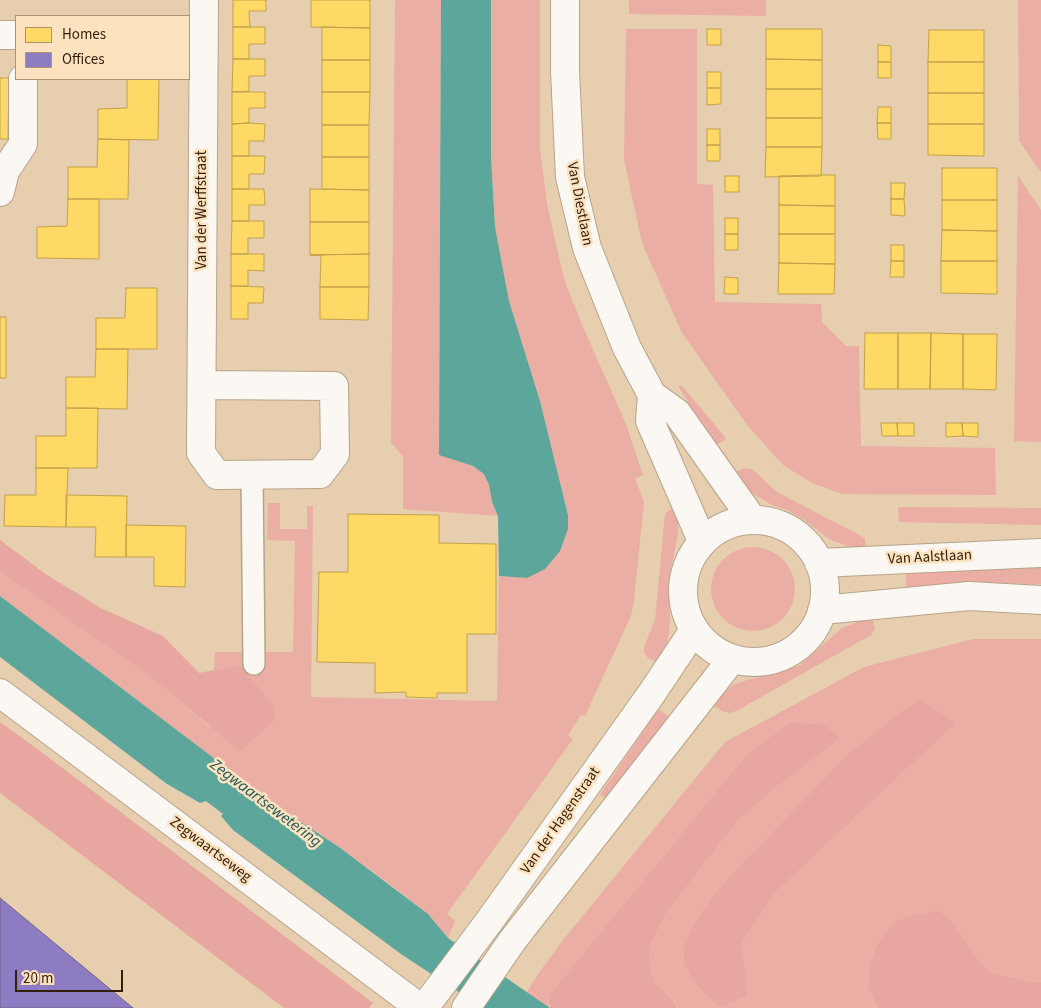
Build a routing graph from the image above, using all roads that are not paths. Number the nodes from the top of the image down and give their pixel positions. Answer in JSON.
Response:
{"nodes":[{"id":1,"x":204,"y":0,"type":"edge"},
{"id":2,"x":565,"y":0,"type":"edge"},
{"id":3,"x":0,"y":35,"type":"edge"},
{"id":4,"x":15,"y":35,"type":"edge"},
{"id":5,"x":196,"y":36,"type":"edge"},
{"id":6,"x":23,"y":80,"type":"edge"},
{"id":7,"x":0,"y":192,"type":"edge"},
{"id":8,"x":203,"y":385,"type":"junction"},
{"id":9,"x":652,"y":395,"type":"junction"},
{"id":10,"x":252,"y":475,"type":"junction"},
{"id":11,"x":752,"y":519,"type":"junction"},
{"id":12,"x":702,"y":541,"type":"junction"},
{"id":13,"x":1041,"y":554,"type":"edge"},
{"id":14,"x":819,"y":564,"type":"junction"},
{"id":15,"x":1041,"y":600,"type":"edge"},
{"id":16,"x":822,"y":610,"type":"junction"},
{"id":17,"x":694,"y":630,"type":"junction"},
{"id":18,"x":732,"y":659,"type":"junction"},
{"id":19,"x":254,"y":664,"type":"dead end"},
{"id":20,"x":0,"y":693,"type":"edge"},
{"id":21,"x":426,"y":1004,"type":"edge"},
{"id":22,"x":466,"y":1008,"type":"edge"}],
"edges":[{"from":1,"to":5,"type":"street","name":"Van der Werffstraat"},
{"from":2,"to":9,"type":"street","name":"Van Diestlaan"},
{"from":3,"to":4,"type":"street"},
{"from":5,"to":8,"type":"street","name":"Van der Werffstraat"},
{"from":6,"to":7,"type":"street"},
{"from":8,"to":10,"type":"street","name":"Van der Werffstraat"},
{"from":8,"to":10,"type":"street","name":"Van der Werffstraat"},
{"from":9,"to":11,"type":"street","name":"Van Diestlaan"},
{"from":9,"to":12,"type":"street"},
{"from":10,"to":19,"type":"lane"},
{"from":11,"to":12,"type":"street"},
{"from":11,"to":14,"type":"street"},
{"from":12,"to":17,"type":"street"},
{"from":13,"to":14,"type":"street","name":"Van Aalstlaan"},
{"from":14,"to":16,"type":"street"},
{"from":15,"to":16,"type":"street"},
{"from":16,"to":18,"type":"street"},
{"from":17,"to":18,"type":"street"},
{"from":17,"to":21,"type":"street","name":"Van der Hagenstraat"},
{"from":18,"to":22,"type":"street","name":"Van der Hagenstraat"},
{"from":20,"to":21,"type":"street","name":"Zegwaartseweg"}]}
